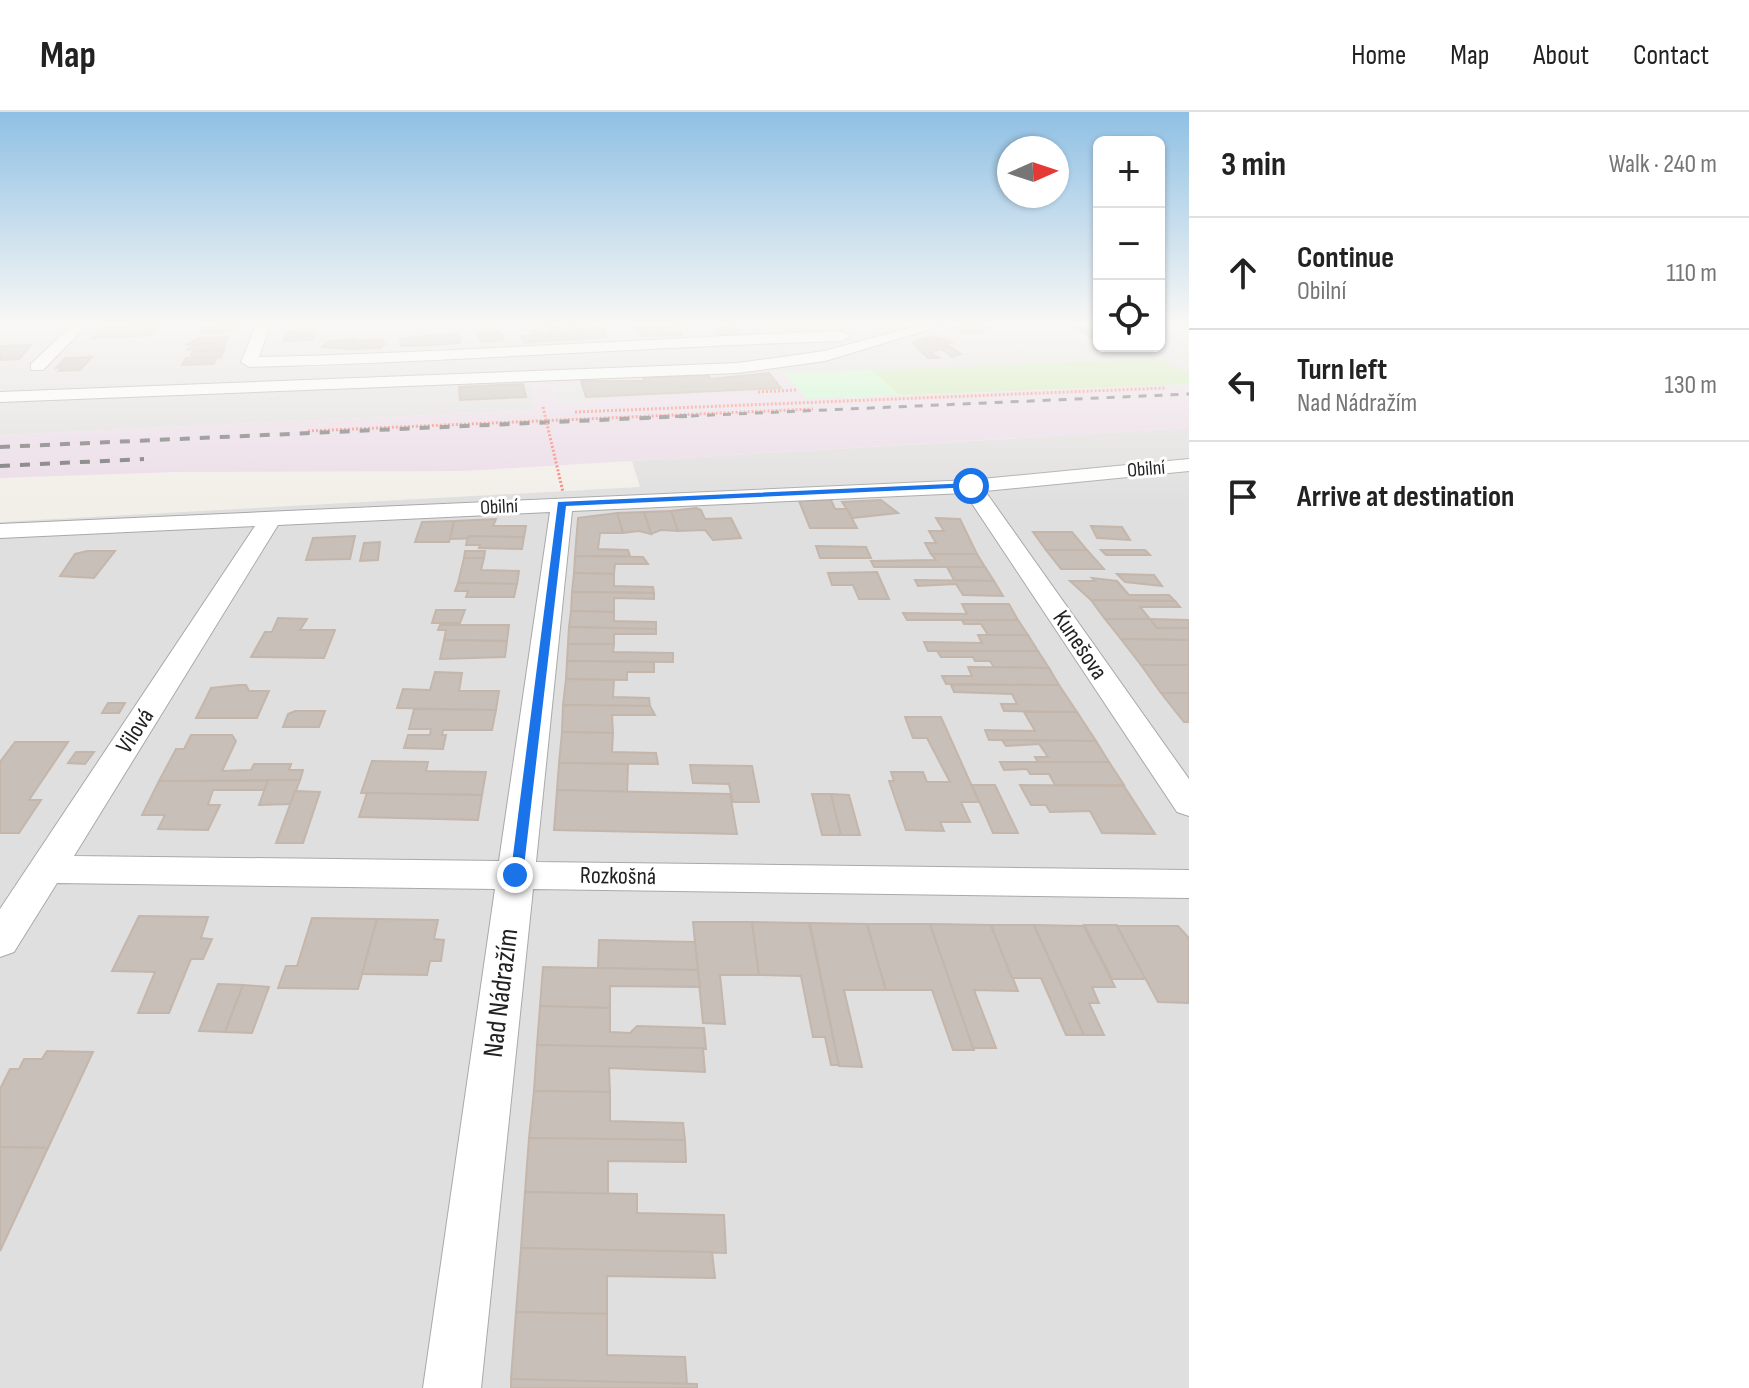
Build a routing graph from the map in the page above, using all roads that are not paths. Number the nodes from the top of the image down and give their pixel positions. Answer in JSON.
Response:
{"nodes":[{"id":1,"x":317,"y":385,"type":"edge"},
{"id":2,"x":0,"y":397,"type":"edge"},
{"id":3,"x":1189,"y":465,"type":"edge"},
{"id":4,"x":971,"y":486,"type":"junction"},
{"id":5,"x":562,"y":498,"type":"junction"},
{"id":6,"x":270,"y":520,"type":"junction"},
{"id":7,"x":0,"y":531,"type":"edge"},
{"id":8,"x":1189,"y":804,"type":"edge"},
{"id":9,"x":46,"y":869,"type":"junction"},
{"id":10,"x":515,"y":875,"type":"junction"},
{"id":11,"x":1189,"y":884,"type":"edge"},
{"id":12,"x":0,"y":941,"type":"edge"},
{"id":13,"x":452,"y":1388,"type":"edge"}],
"edges":[{"from":1,"to":2,"type":"street"},
{"from":3,"to":4,"type":"street","name":"Obilní"},
{"from":4,"to":5,"type":"street","name":"Obilní"},
{"from":4,"to":8,"type":"street","name":"Kunešova"},
{"from":5,"to":6,"type":"street","name":"Obilní"},
{"from":5,"to":10,"type":"street","name":"Nad Nádražím"},
{"from":6,"to":7,"type":"street","name":"Obilní"},
{"from":6,"to":9,"type":"street","name":"Vilová"},
{"from":9,"to":10,"type":"street","name":"Rozkošná"},
{"from":9,"to":12,"type":"street","name":"Vilová"},
{"from":10,"to":11,"type":"street","name":"Rozkošná"},
{"from":10,"to":13,"type":"street","name":"Nad Nádražím"}]}
